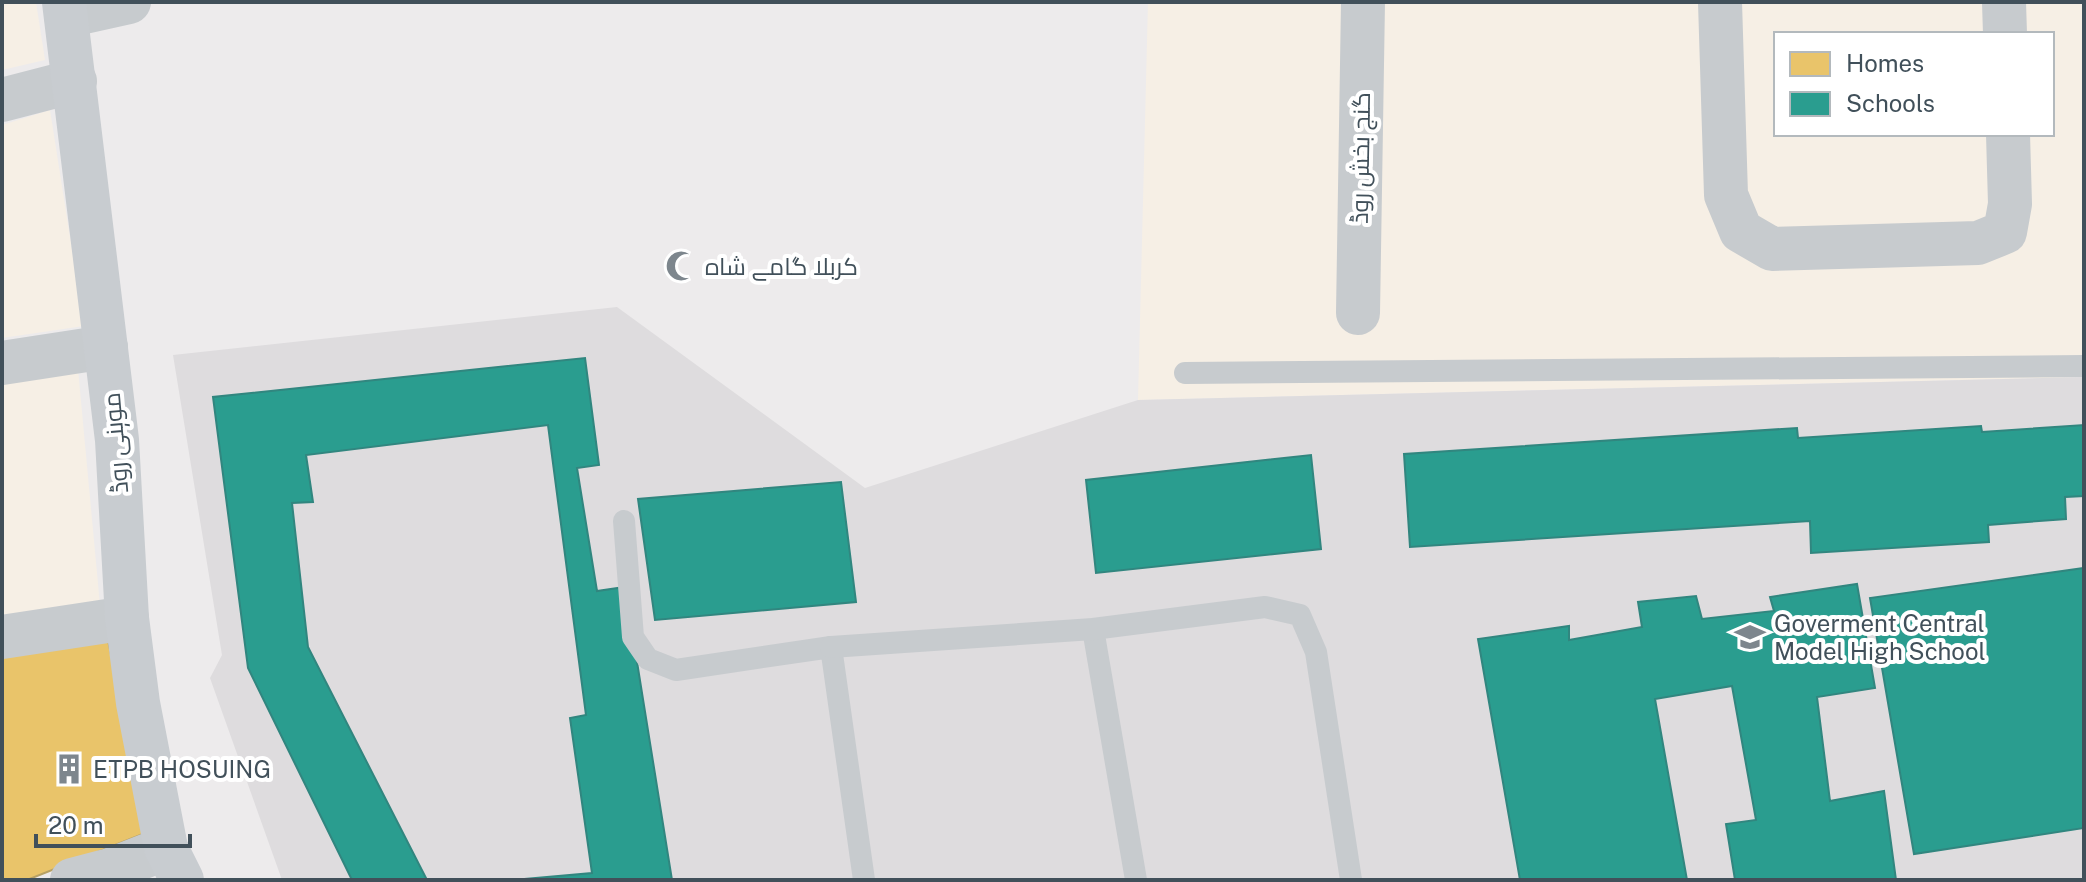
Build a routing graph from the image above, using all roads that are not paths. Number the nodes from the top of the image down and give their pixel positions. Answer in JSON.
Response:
{"nodes":[{"id":1,"x":129,"y":2,"type":"edge"},
{"id":2,"x":1363,"y":2,"type":"edge"},
{"id":3,"x":1720,"y":2,"type":"edge"},
{"id":4,"x":2004,"y":2,"type":"edge"},
{"id":5,"x":65,"y":9,"type":"edge"},
{"id":6,"x":2005,"y":32,"type":"edge"},
{"id":7,"x":75,"y":81,"type":"junction"},
{"id":8,"x":2,"y":100,"type":"edge"},
{"id":9,"x":2008,"y":136,"type":"edge"},
{"id":10,"x":1358,"y":313,"type":"dead end"},
{"id":11,"x":106,"y":347,"type":"junction"},
{"id":12,"x":2,"y":363,"type":"edge"},
{"id":13,"x":2084,"y":366,"type":"edge"},
{"id":14,"x":1185,"y":373,"type":"dead end"},
{"id":15,"x":624,"y":521,"type":"dead end"},
{"id":16,"x":127,"y":618,"type":"junction"},
{"id":17,"x":1093,"y":629,"type":"junction"},
{"id":18,"x":2,"y":637,"type":"edge"},
{"id":19,"x":831,"y":647,"type":"junction"},
{"id":20,"x":174,"y":864,"type":"edge"},
{"id":21,"x":97,"y":877,"type":"edge"},
{"id":22,"x":864,"y":880,"type":"edge"},
{"id":23,"x":1136,"y":880,"type":"edge"},
{"id":24,"x":1351,"y":880,"type":"edge"}],
"edges":[{"from":1,"to":5,"type":"street"},
{"from":2,"to":10,"type":"street","name":"گنج بخش روڈ"},
{"from":3,"to":9,"type":"street"},
{"from":4,"to":6,"type":"street"},
{"from":5,"to":7,"type":"main road","name":"موہنی روڈ"},
{"from":7,"to":8,"type":"street"},
{"from":7,"to":11,"type":"main road","name":"موہنی روڈ"},
{"from":11,"to":12,"type":"street"},
{"from":11,"to":16,"type":"main road","name":"موہنی روڈ"},
{"from":13,"to":14,"type":"lane"},
{"from":15,"to":19,"type":"lane"},
{"from":16,"to":18,"type":"street"},
{"from":16,"to":20,"type":"main road","name":"موہنی روڈ"},
{"from":17,"to":19,"type":"lane"},
{"from":17,"to":23,"type":"lane"},
{"from":17,"to":24,"type":"lane"},
{"from":19,"to":22,"type":"lane"},
{"from":20,"to":21,"type":"street"}]}
